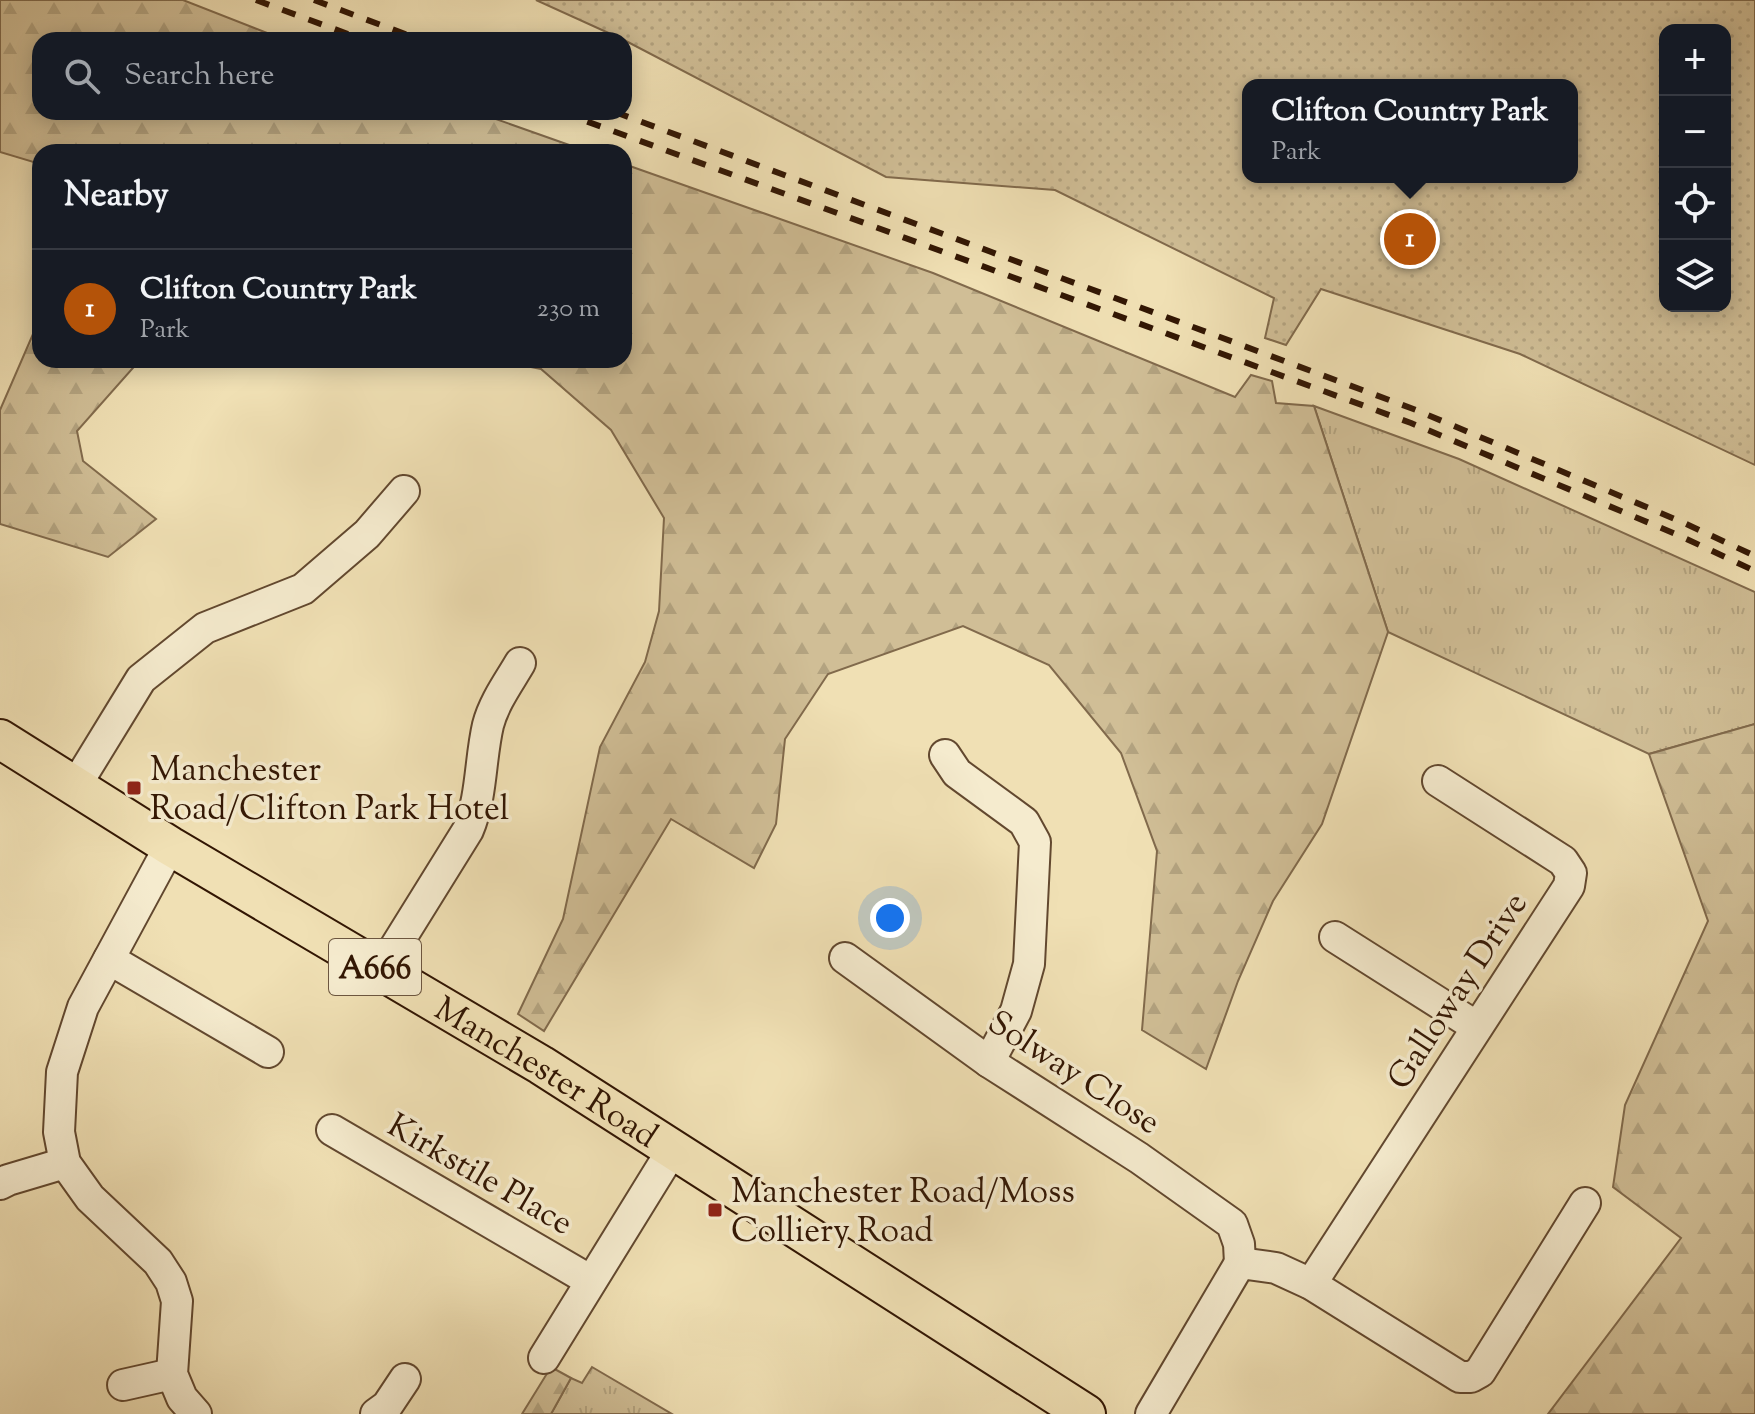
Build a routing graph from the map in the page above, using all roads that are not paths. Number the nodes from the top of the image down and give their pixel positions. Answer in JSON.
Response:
{"nodes":[{"id":1,"x":404,"y":491,"type":"dead end"},
{"id":2,"x":520,"y":663,"type":"dead end"},
{"id":3,"x":0,"y":739,"type":"edge"},
{"id":4,"x":945,"y":755,"type":"dead end"},
{"id":5,"x":1438,"y":781,"type":"dead end"},
{"id":6,"x":76,"y":785,"type":"junction"},
{"id":7,"x":170,"y":846,"type":"junction"},
{"id":8,"x":1335,"y":937,"type":"dead end"},
{"id":9,"x":845,"y":958,"type":"dead end"},
{"id":10,"x":109,"y":959,"type":"junction"},
{"id":11,"x":381,"y":970,"type":"junction"},
{"id":12,"x":1477,"y":1027,"type":"junction"},
{"id":13,"x":268,"y":1052,"type":"dead end"},
{"id":14,"x":989,"y":1062,"type":"junction"},
{"id":15,"x":332,"y":1130,"type":"dead end"},
{"id":16,"x":673,"y":1149,"type":"junction"},
{"id":17,"x":65,"y":1163,"type":"junction"},
{"id":18,"x":0,"y":1184,"type":"edge"},
{"id":19,"x":1585,"y":1203,"type":"dead end"},
{"id":20,"x":1240,"y":1263,"type":"junction"},
{"id":21,"x":591,"y":1281,"type":"junction"},
{"id":22,"x":1311,"y":1284,"type":"junction"},
{"id":23,"x":544,"y":1358,"type":"dead end"},
{"id":24,"x":172,"y":1374,"type":"junction"},
{"id":25,"x":405,"y":1379,"type":"dead end"},
{"id":26,"x":123,"y":1385,"type":"dead end"},
{"id":27,"x":387,"y":1411,"type":"edge"},
{"id":28,"x":196,"y":1414,"type":"edge"},
{"id":29,"x":1086,"y":1414,"type":"edge"},
{"id":30,"x":1151,"y":1414,"type":"edge"}],
"edges":[{"from":1,"to":6,"type":"street"},
{"from":2,"to":11,"type":"street"},
{"from":3,"to":6,"type":"main road","name":"Manchester Road","number":"A666"},
{"from":4,"to":14,"type":"street"},
{"from":5,"to":12,"type":"street","name":"Galloway Drive"},
{"from":6,"to":7,"type":"main road","name":"Manchester Road","number":"A666"},
{"from":7,"to":10,"type":"street"},
{"from":7,"to":11,"type":"main road","name":"Manchester Road","number":"A666"},
{"from":8,"to":12,"type":"street"},
{"from":9,"to":14,"type":"street","name":"Solway Close"},
{"from":10,"to":13,"type":"street"},
{"from":10,"to":17,"type":"street"},
{"from":11,"to":16,"type":"main road","name":"Manchester Road","number":"A666"},
{"from":12,"to":22,"type":"street","name":"Galloway Drive"},
{"from":14,"to":20,"type":"street","name":"Solway Close"},
{"from":15,"to":21,"type":"street","name":"Kirkstile Place"},
{"from":16,"to":21,"type":"street"},
{"from":16,"to":29,"type":"main road","name":"Manchester Road","number":"A666"},
{"from":17,"to":18,"type":"street"},
{"from":17,"to":24,"type":"street"},
{"from":19,"to":22,"type":"street"},
{"from":20,"to":22,"type":"street"},
{"from":20,"to":30,"type":"street"},
{"from":21,"to":23,"type":"street"},
{"from":24,"to":26,"type":"street"},
{"from":24,"to":28,"type":"street"},
{"from":25,"to":27,"type":"street"}]}
